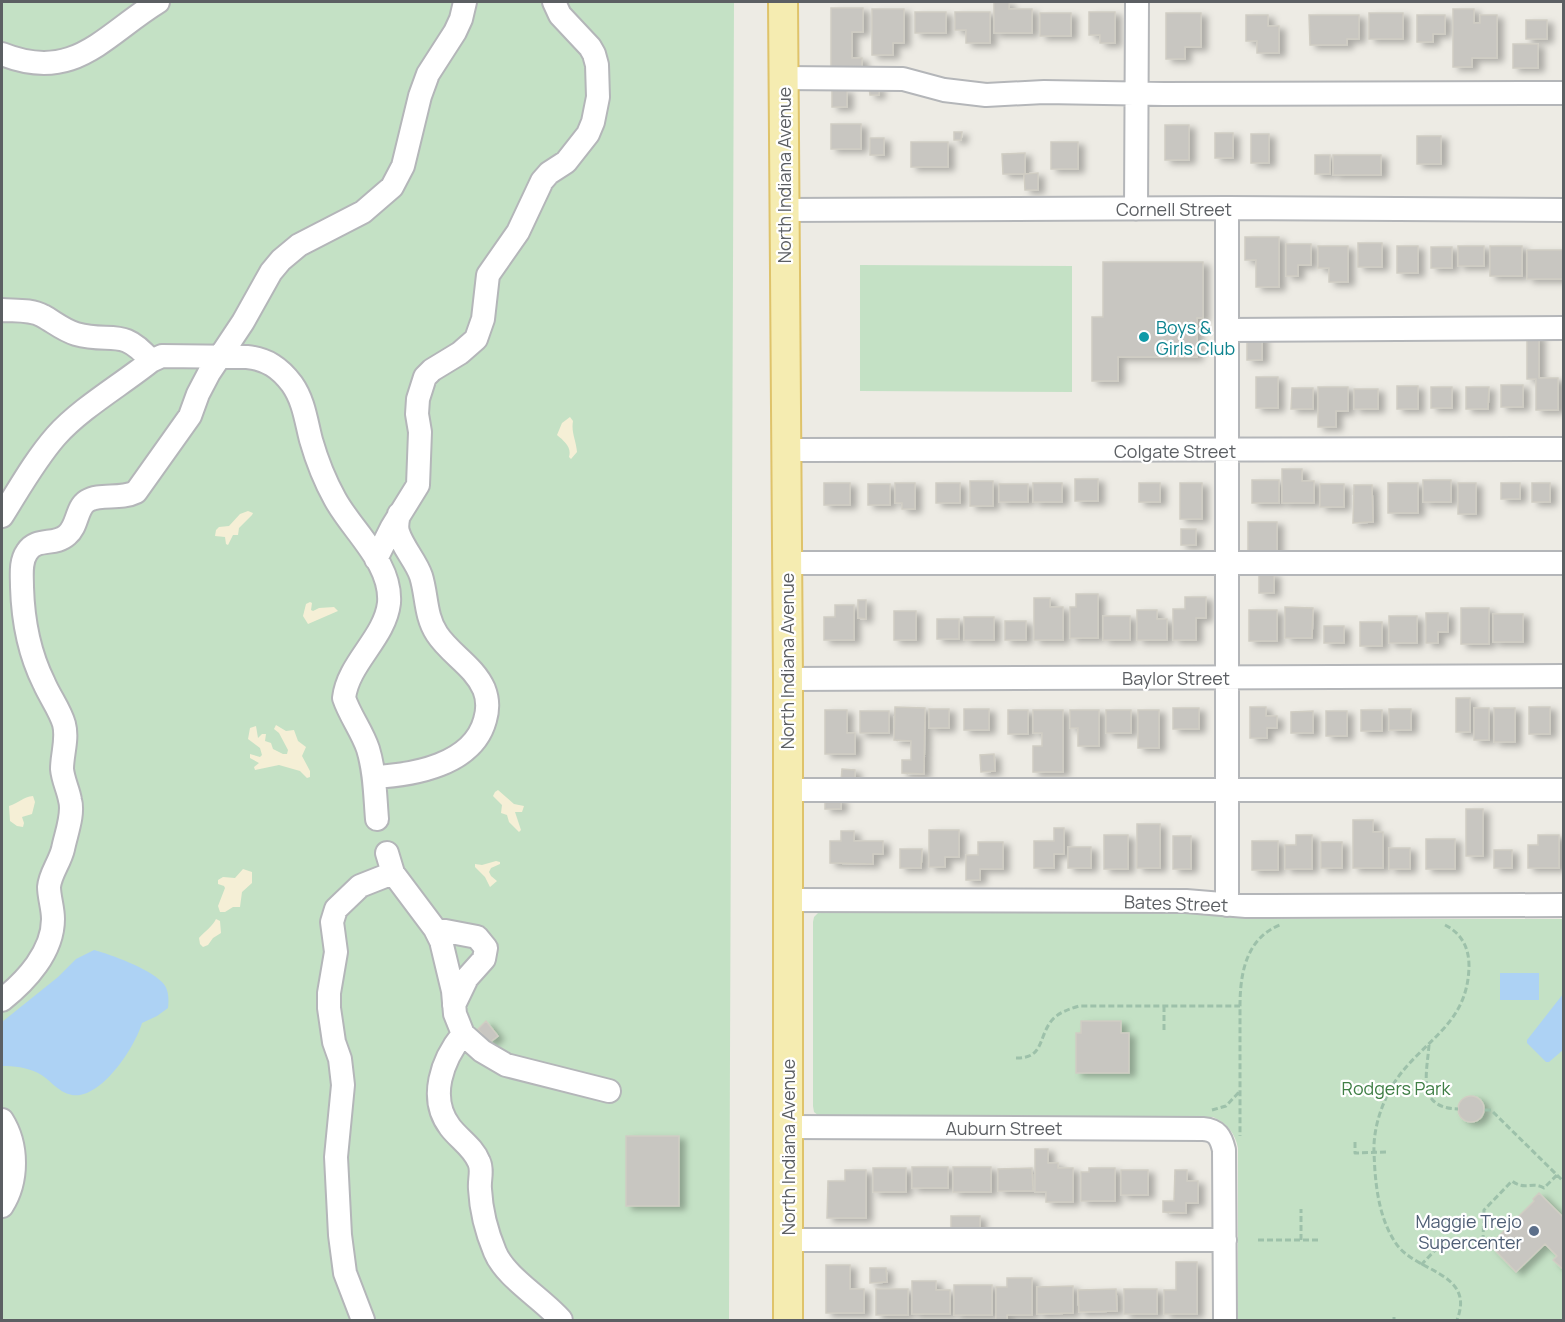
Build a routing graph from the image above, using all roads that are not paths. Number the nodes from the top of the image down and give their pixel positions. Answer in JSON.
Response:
{"nodes":[{"id":1,"x":158,"y":2,"type":"edge"},
{"id":2,"x":465,"y":2,"type":"edge"},
{"id":3,"x":554,"y":2,"type":"edge"},
{"id":4,"x":783,"y":2,"type":"edge"},
{"id":5,"x":1137,"y":2,"type":"edge"},
{"id":6,"x":2,"y":54,"type":"edge"},
{"id":7,"x":783,"y":78,"type":"junction"},
{"id":8,"x":1136,"y":93,"type":"junction"},
{"id":9,"x":1563,"y":93,"type":"edge"},
{"id":10,"x":1227,"y":208,"type":"junction"},
{"id":11,"x":1136,"y":209,"type":"junction"},
{"id":12,"x":784,"y":210,"type":"junction"},
{"id":13,"x":1563,"y":210,"type":"edge"},
{"id":14,"x":2,"y":310,"type":"edge"},
{"id":15,"x":1563,"y":328,"type":"edge"},
{"id":16,"x":1227,"y":330,"type":"junction"},
{"id":17,"x":220,"y":357,"type":"junction"},
{"id":18,"x":151,"y":361,"type":"junction"},
{"id":19,"x":1563,"y":449,"type":"edge"},
{"id":20,"x":786,"y":450,"type":"junction"},
{"id":21,"x":1227,"y":451,"type":"junction"},
{"id":22,"x":399,"y":514,"type":"junction"},
{"id":23,"x":2,"y":516,"type":"edge"},
{"id":24,"x":376,"y":559,"type":"junction"},
{"id":25,"x":787,"y":563,"type":"junction"},
{"id":26,"x":1563,"y":563,"type":"edge"},
{"id":27,"x":1227,"y":564,"type":"junction"},
{"id":28,"x":1563,"y":676,"type":"edge"},
{"id":29,"x":788,"y":678,"type":"junction"},
{"id":30,"x":1227,"y":678,"type":"junction"},
{"id":31,"x":374,"y":777,"type":"junction"},
{"id":32,"x":788,"y":790,"type":"junction"},
{"id":33,"x":1227,"y":790,"type":"junction"},
{"id":34,"x":1563,"y":790,"type":"edge"},
{"id":35,"x":377,"y":819,"type":"dead end"},
{"id":36,"x":788,"y":900,"type":"junction"},
{"id":37,"x":1227,"y":905,"type":"junction"},
{"id":38,"x":1563,"y":905,"type":"edge"},
{"id":39,"x":435,"y":929,"type":"junction"},
{"id":40,"x":2,"y":1000,"type":"edge"},
{"id":41,"x":454,"y":1005,"type":"junction"},
{"id":42,"x":462,"y":1034,"type":"junction"},
{"id":43,"x":609,"y":1092,"type":"dead end"},
{"id":44,"x":2,"y":1120,"type":"edge"},
{"id":45,"x":788,"y":1127,"type":"junction"},
{"id":46,"x":2,"y":1206,"type":"edge"},
{"id":47,"x":788,"y":1240,"type":"junction"},
{"id":48,"x":1224,"y":1240,"type":"junction"},
{"id":49,"x":363,"y":1320,"type":"edge"},
{"id":50,"x":561,"y":1320,"type":"edge"},
{"id":51,"x":788,"y":1320,"type":"edge"},
{"id":52,"x":1225,"y":1320,"type":"edge"}],
"edges":[{"from":1,"to":6,"type":"street"},
{"from":2,"to":17,"type":"street"},
{"from":3,"to":22,"type":"street"},
{"from":4,"to":7,"type":"main road","name":"North Indiana Avenue"},
{"from":5,"to":8,"type":"street"},
{"from":7,"to":8,"type":"street"},
{"from":7,"to":12,"type":"main road","name":"North Indiana Avenue"},
{"from":8,"to":9,"type":"street"},
{"from":8,"to":11,"type":"street"},
{"from":10,"to":11,"type":"street","name":"Cornell Street"},
{"from":10,"to":13,"type":"street","name":"Cornell Street"},
{"from":10,"to":16,"type":"street"},
{"from":11,"to":12,"type":"street","name":"Cornell Street"},
{"from":12,"to":20,"type":"main road","name":"North Indiana Avenue"},
{"from":14,"to":18,"type":"street"},
{"from":15,"to":16,"type":"street"},
{"from":16,"to":21,"type":"street"},
{"from":17,"to":18,"type":"street"},
{"from":17,"to":24,"type":"street"},
{"from":17,"to":40,"type":"street"},
{"from":18,"to":23,"type":"street"},
{"from":19,"to":21,"type":"street","name":"Colgate Street"},
{"from":20,"to":21,"type":"street","name":"Colgate Street"},
{"from":20,"to":25,"type":"main road","name":"North Indiana Avenue"},
{"from":21,"to":27,"type":"street"},
{"from":22,"to":24,"type":"street"},
{"from":22,"to":31,"type":"street"},
{"from":24,"to":31,"type":"street"},
{"from":25,"to":27,"type":"street"},
{"from":25,"to":29,"type":"main road","name":"North Indiana Avenue"},
{"from":26,"to":27,"type":"street"},
{"from":27,"to":30,"type":"street"},
{"from":28,"to":30,"type":"street","name":"Baylor Street"},
{"from":29,"to":30,"type":"street","name":"Baylor Street"},
{"from":29,"to":32,"type":"main road","name":"North Indiana Avenue"},
{"from":30,"to":33,"type":"street"},
{"from":31,"to":35,"type":"street"},
{"from":32,"to":33,"type":"street"},
{"from":32,"to":36,"type":"main road","name":"North Indiana Avenue"},
{"from":33,"to":34,"type":"street"},
{"from":33,"to":37,"type":"street"},
{"from":36,"to":37,"type":"street","name":"Bates Street"},
{"from":36,"to":45,"type":"main road","name":"North Indiana Avenue"},
{"from":37,"to":38,"type":"street","name":"Bates Street"},
{"from":39,"to":41,"type":"street"},
{"from":39,"to":41,"type":"street"},
{"from":39,"to":49,"type":"street"},
{"from":41,"to":42,"type":"street"},
{"from":42,"to":43,"type":"street"},
{"from":42,"to":50,"type":"street"},
{"from":44,"to":46,"type":"street"},
{"from":45,"to":47,"type":"main road","name":"North Indiana Avenue"},
{"from":45,"to":48,"type":"street","name":"Auburn Street"},
{"from":47,"to":48,"type":"street"},
{"from":47,"to":51,"type":"main road","name":"North Indiana Avenue"},
{"from":48,"to":52,"type":"street"}]}
